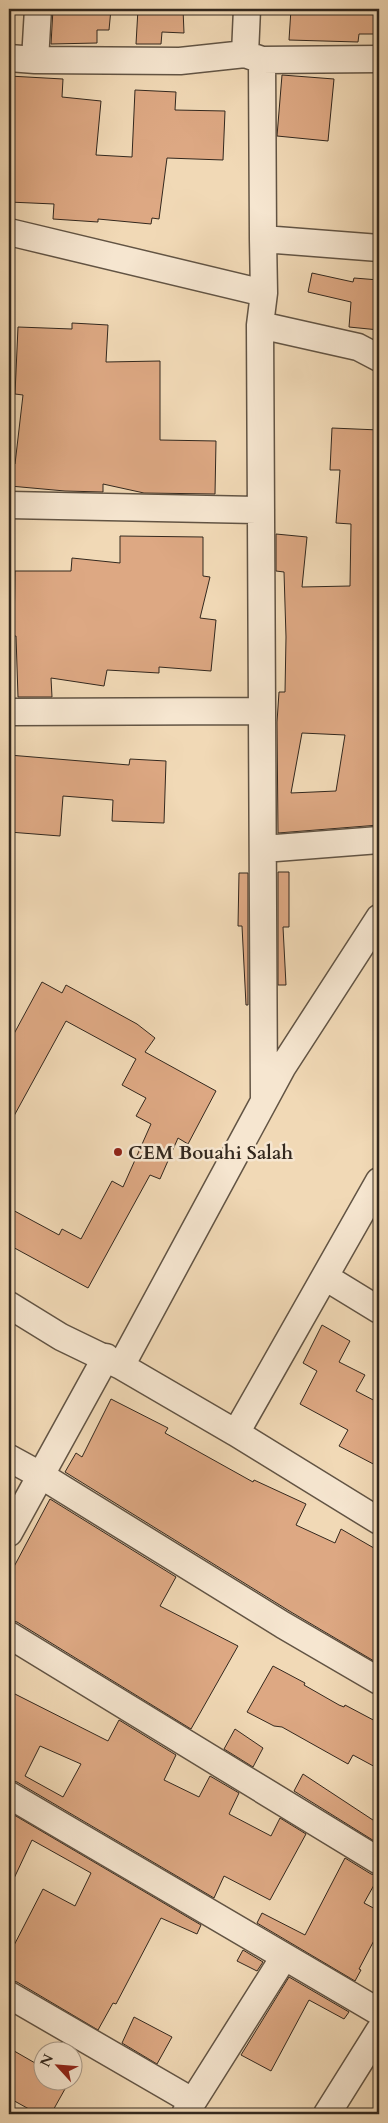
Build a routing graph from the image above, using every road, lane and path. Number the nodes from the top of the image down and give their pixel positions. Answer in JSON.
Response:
{"nodes":[{"id":1,"x":38,"y":9,"type":"edge"},
{"id":2,"x":247,"y":9,"type":"edge"},
{"id":3,"x":254,"y":57,"type":"junction"},
{"id":4,"x":9,"y":58,"type":"edge"},
{"id":5,"x":379,"y":59,"type":"edge"},
{"id":6,"x":35,"y":60,"type":"junction"},
{"id":7,"x":9,"y":232,"type":"edge"},
{"id":8,"x":263,"y":239,"type":"junction"},
{"id":9,"x":379,"y":248,"type":"edge"},
{"id":10,"x":264,"y":293,"type":"junction"},
{"id":11,"x":260,"y":325,"type":"junction"},
{"id":12,"x":379,"y":358,"type":"edge"},
{"id":13,"x":9,"y":505,"type":"edge"},
{"id":14,"x":261,"y":510,"type":"junction"},
{"id":15,"x":262,"y":711,"type":"junction"},
{"id":16,"x":9,"y":712,"type":"edge"},
{"id":17,"x":379,"y":840,"type":"edge"},
{"id":18,"x":263,"y":849,"type":"junction"},
{"id":19,"x":379,"y":918,"type":"edge"},
{"id":20,"x":264,"y":1101,"type":"junction"},
{"id":21,"x":379,"y":1181,"type":"edge"},
{"id":22,"x":324,"y":1277,"type":"junction"},
{"id":23,"x":9,"y":1305,"type":"edge"},
{"id":24,"x":379,"y":1310,"type":"edge"},
{"id":25,"x":114,"y":1361,"type":"junction"},
{"id":26,"x":236,"y":1433,"type":"junction"},
{"id":27,"x":9,"y":1458,"type":"edge"},
{"id":28,"x":42,"y":1476,"type":"junction"},
{"id":29,"x":379,"y":1521,"type":"edge"},
{"id":30,"x":9,"y":1533,"type":"edge"},
{"id":31,"x":9,"y":1636,"type":"edge"},
{"id":32,"x":379,"y":1681,"type":"edge"},
{"id":33,"x":9,"y":1795,"type":"edge"},
{"id":34,"x":379,"y":1861,"type":"edge"},
{"id":35,"x":284,"y":1957,"type":"junction"},
{"id":36,"x":9,"y":1995,"type":"edge"},
{"id":37,"x":379,"y":2012,"type":"edge"},
{"id":38,"x":379,"y":2030,"type":"edge"},
{"id":39,"x":188,"y":2108,"type":"edge"},
{"id":40,"x":327,"y":2114,"type":"edge"}],
"edges":[{"from":1,"to":6,"type":"street"},
{"from":2,"to":3,"type":"street"},
{"from":3,"to":5,"type":"street"},
{"from":3,"to":6,"type":"street"},
{"from":3,"to":8,"type":"street"},
{"from":4,"to":6,"type":"street"},
{"from":7,"to":10,"type":"street"},
{"from":8,"to":9,"type":"street"},
{"from":8,"to":10,"type":"street"},
{"from":10,"to":11,"type":"street"},
{"from":11,"to":12,"type":"street"},
{"from":11,"to":14,"type":"street"},
{"from":13,"to":14,"type":"street"},
{"from":14,"to":15,"type":"street"},
{"from":15,"to":16,"type":"street"},
{"from":15,"to":18,"type":"street"},
{"from":17,"to":18,"type":"street"},
{"from":18,"to":20,"type":"street"},
{"from":19,"to":20,"type":"street"},
{"from":20,"to":25,"type":"street"},
{"from":21,"to":22,"type":"street"},
{"from":22,"to":24,"type":"street"},
{"from":22,"to":26,"type":"street"},
{"from":23,"to":25,"type":"street"},
{"from":25,"to":26,"type":"street"},
{"from":25,"to":28,"type":"street"},
{"from":26,"to":29,"type":"street"},
{"from":27,"to":28,"type":"street"},
{"from":28,"to":30,"type":"street"},
{"from":28,"to":32,"type":"street"},
{"from":31,"to":34,"type":"street"},
{"from":33,"to":35,"type":"street"},
{"from":35,"to":37,"type":"street"},
{"from":35,"to":39,"type":"street"},
{"from":36,"to":39,"type":"street"},
{"from":38,"to":40,"type":"street"}]}
